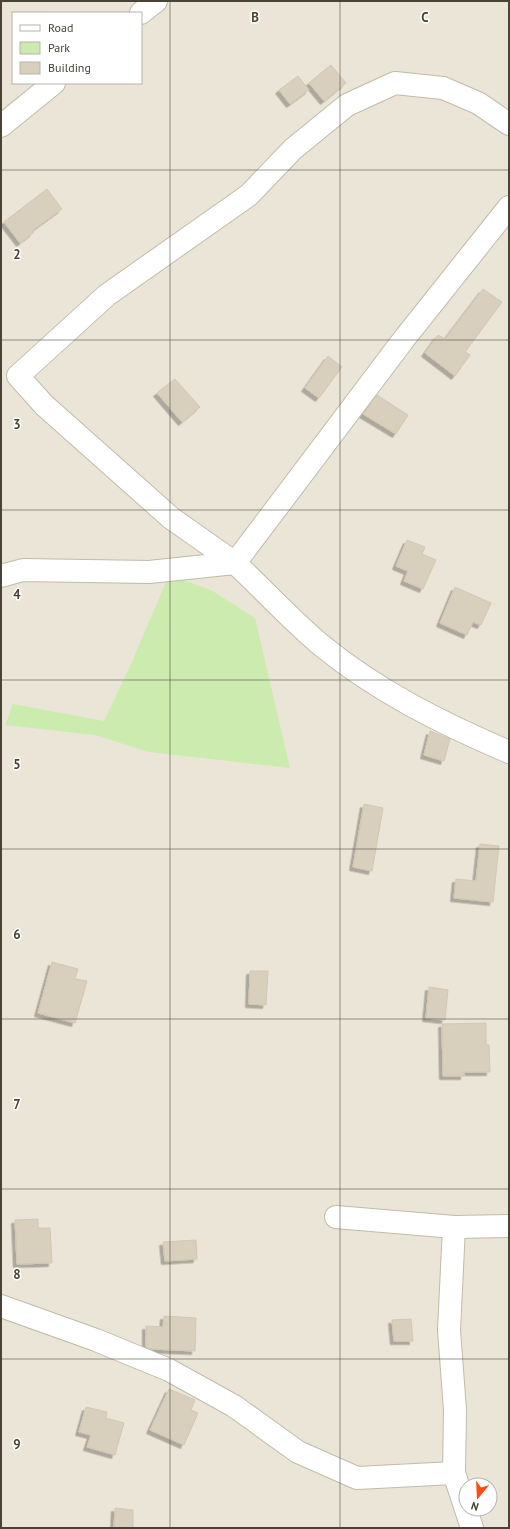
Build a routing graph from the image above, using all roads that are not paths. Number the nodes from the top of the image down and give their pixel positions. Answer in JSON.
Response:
{"nodes":[{"id":1,"x":156,"y":1,"type":"edge"},
{"id":2,"x":142,"y":12,"type":"edge"},
{"id":3,"x":53,"y":84,"type":"edge"},
{"id":4,"x":509,"y":124,"type":"edge"},
{"id":5,"x":1,"y":126,"type":"edge"},
{"id":6,"x":509,"y":208,"type":"edge"},
{"id":7,"x":235,"y":563,"type":"junction"},
{"id":8,"x":1,"y":576,"type":"edge"},
{"id":9,"x":509,"y":752,"type":"edge"},
{"id":10,"x":336,"y":1217,"type":"dead end"},
{"id":11,"x":454,"y":1226,"type":"junction"},
{"id":12,"x":509,"y":1226,"type":"edge"},
{"id":13,"x":1,"y":1306,"type":"edge"},
{"id":14,"x":454,"y":1473,"type":"junction"},
{"id":15,"x":472,"y":1528,"type":"edge"}],
"edges":[{"from":1,"to":2,"type":"street"},
{"from":3,"to":5,"type":"street"},
{"from":4,"to":7,"type":"street"},
{"from":6,"to":7,"type":"street"},
{"from":7,"to":8,"type":"street"},
{"from":7,"to":9,"type":"street"},
{"from":10,"to":11,"type":"street"},
{"from":11,"to":12,"type":"street"},
{"from":11,"to":14,"type":"street"},
{"from":13,"to":14,"type":"street"},
{"from":14,"to":15,"type":"street"}]}
